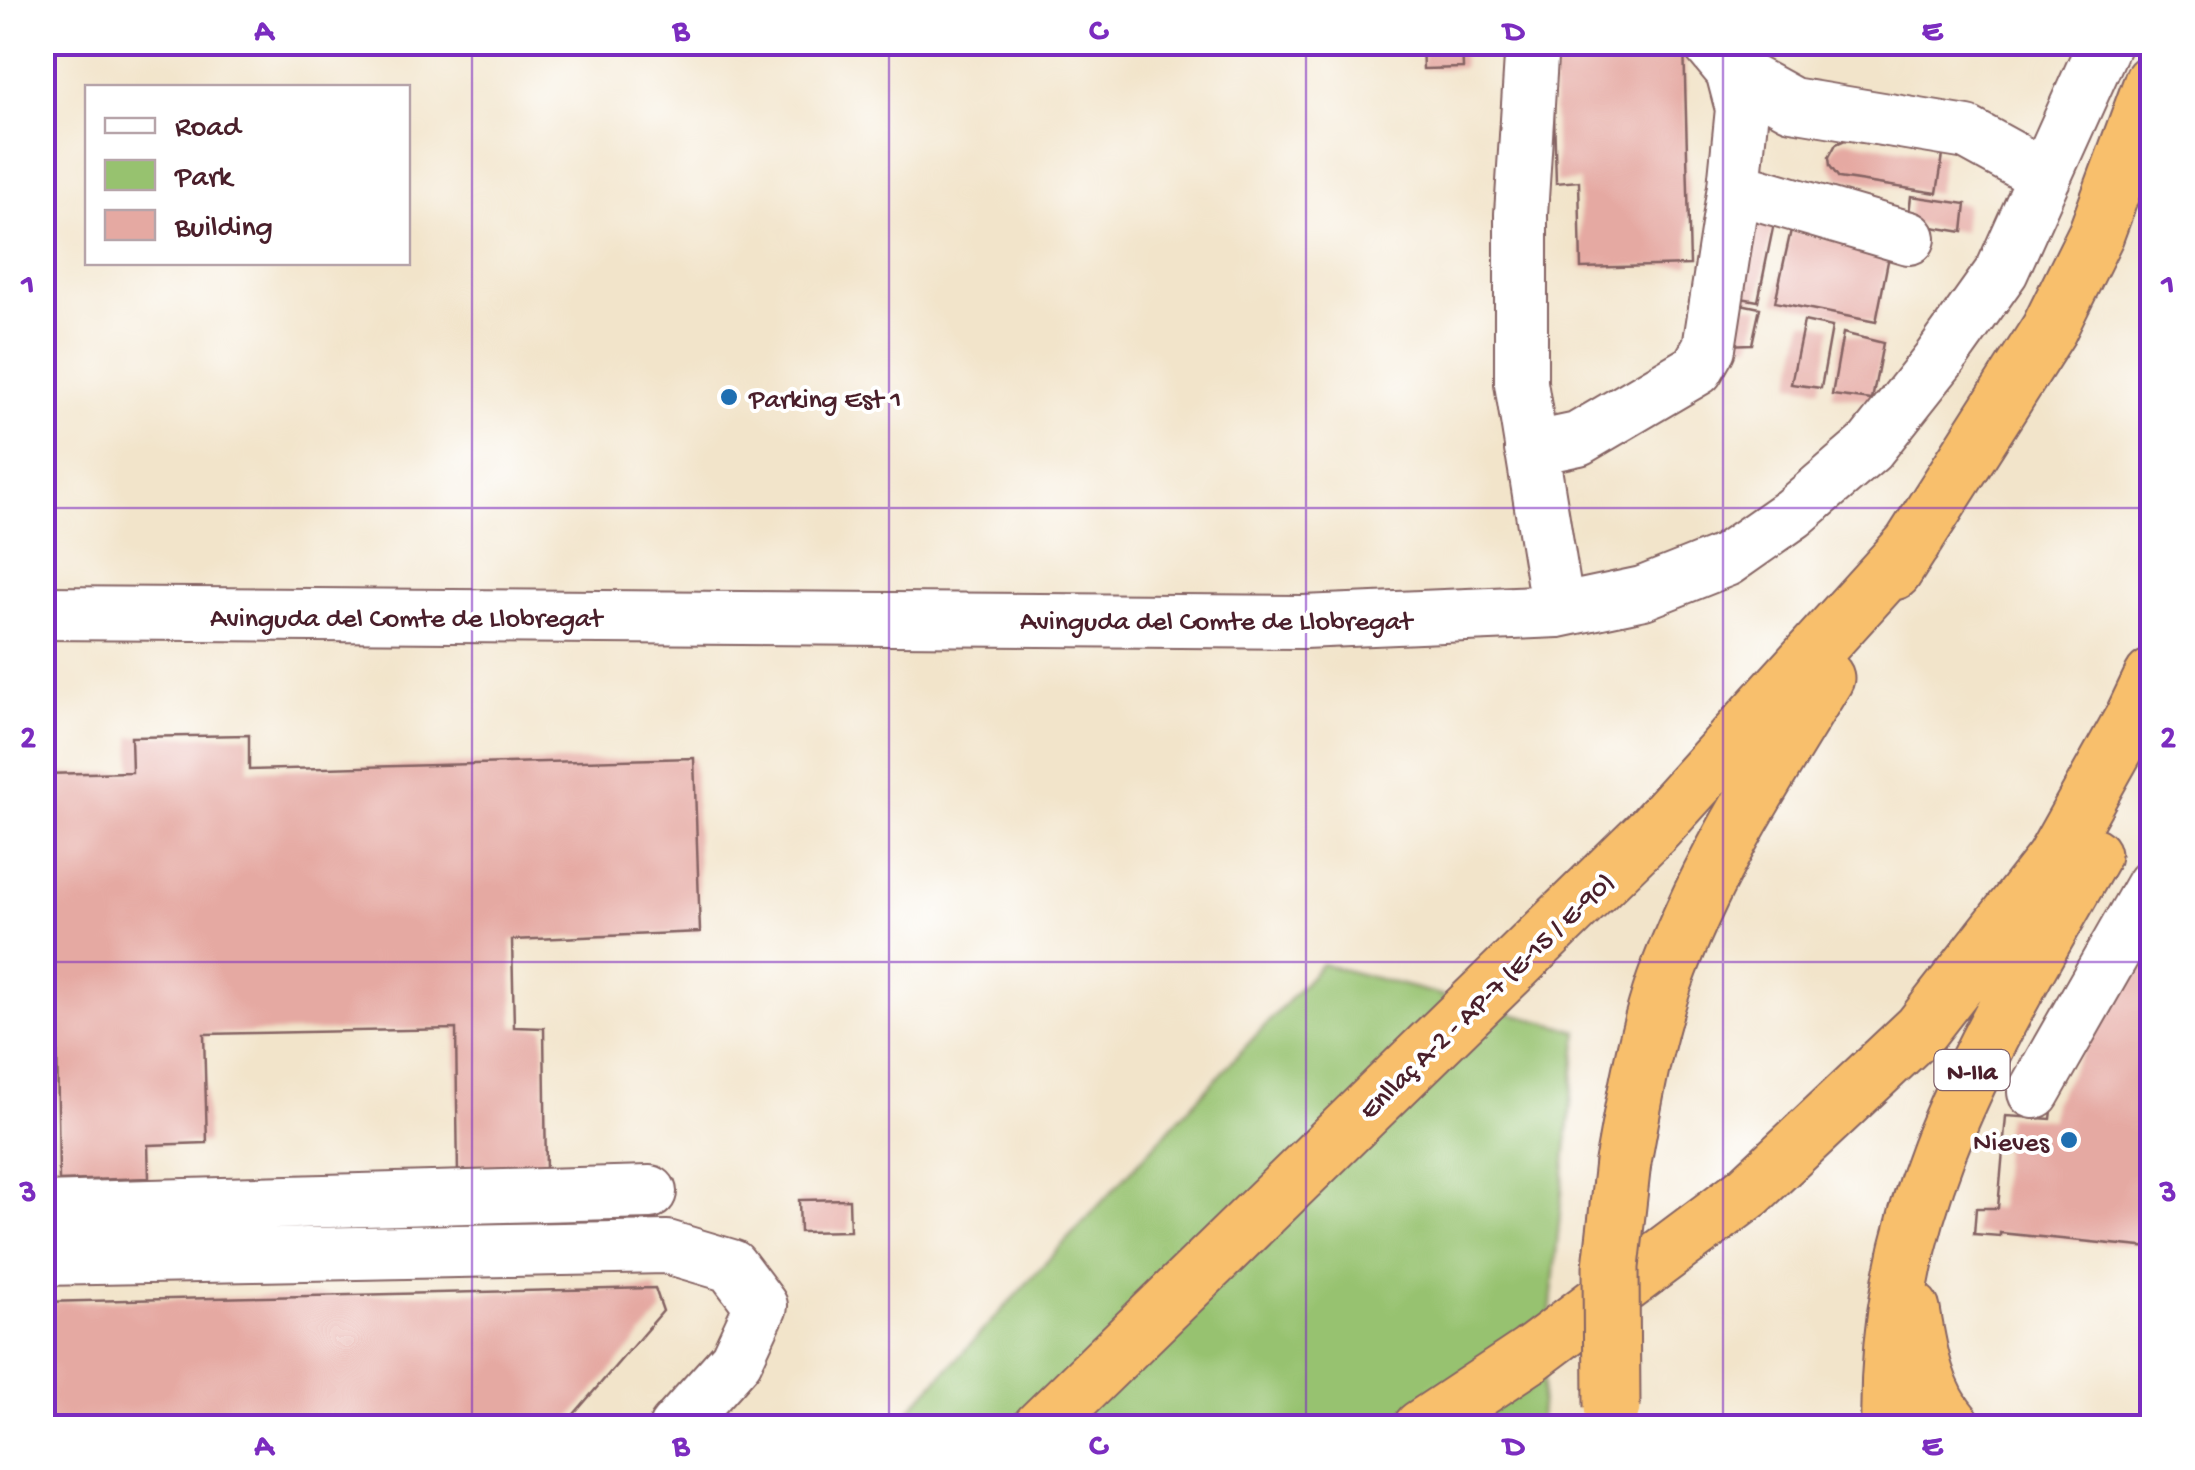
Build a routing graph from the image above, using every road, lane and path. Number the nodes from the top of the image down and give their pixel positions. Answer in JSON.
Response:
{"nodes":[{"id":1,"x":1532,"y":42,"type":"edge"},
{"id":2,"x":2106,"y":42,"type":"edge"},
{"id":3,"x":1720,"y":57,"type":"edge"},
{"id":4,"x":2152,"y":82,"type":"edge"},
{"id":5,"x":2045,"y":176,"type":"junction"},
{"id":6,"x":1734,"y":187,"type":"junction"},
{"id":7,"x":1909,"y":238,"type":"dead end"},
{"id":8,"x":1531,"y":449,"type":"junction"},
{"id":9,"x":1913,"y":543,"type":"junction"},
{"id":10,"x":1558,"y":611,"type":"junction"},
{"id":11,"x":42,"y":612,"type":"edge"},
{"id":12,"x":2152,"y":677,"type":"edge"},
{"id":13,"x":2152,"y":747,"type":"edge"},
{"id":14,"x":2152,"y":885,"type":"edge"},
{"id":15,"x":2034,"y":1092,"type":"dead end"},
{"id":16,"x":650,"y":1192,"type":"dead end"},
{"id":17,"x":42,"y":1209,"type":"edge"},
{"id":18,"x":1905,"y":1257,"type":"junction"},
{"id":19,"x":42,"y":1259,"type":"edge"},
{"id":20,"x":1613,"y":1417,"type":"edge"},
{"id":21,"x":675,"y":1428,"type":"edge"},
{"id":22,"x":1040,"y":1428,"type":"edge"},
{"id":23,"x":1421,"y":1428,"type":"edge"},
{"id":24,"x":1889,"y":1428,"type":"edge"},
{"id":25,"x":1955,"y":1428,"type":"edge"}],
"edges":[{"from":1,"to":8,"type":"street"},
{"from":2,"to":5,"type":"street","name":"Avinguda del Comte de Llobregat"},
{"from":3,"to":5,"type":"street"},
{"from":3,"to":6,"type":"street"},
{"from":4,"to":9,"type":"highway"},
{"from":5,"to":10,"type":"street","name":"Avinguda del Comte de Llobregat"},
{"from":6,"to":7,"type":"street"},
{"from":6,"to":8,"type":"street"},
{"from":8,"to":10,"type":"street"},
{"from":9,"to":20,"type":"highway","bridge":true},
{"from":9,"to":22,"type":"highway","name":"Enllaç A-2 - AP-7 (E-15 / E-90)"},
{"from":10,"to":11,"type":"street","name":"Avinguda del Comte de Llobregat"},
{"from":12,"to":23,"type":"highway"},
{"from":13,"to":18,"type":"highway","number":"N-IIa"},
{"from":14,"to":15,"type":"street"},
{"from":16,"to":17,"type":"street"},
{"from":18,"to":24,"type":"highway","number":"N-IIa"},
{"from":18,"to":25,"type":"highway"},
{"from":19,"to":21,"type":"street"}]}
